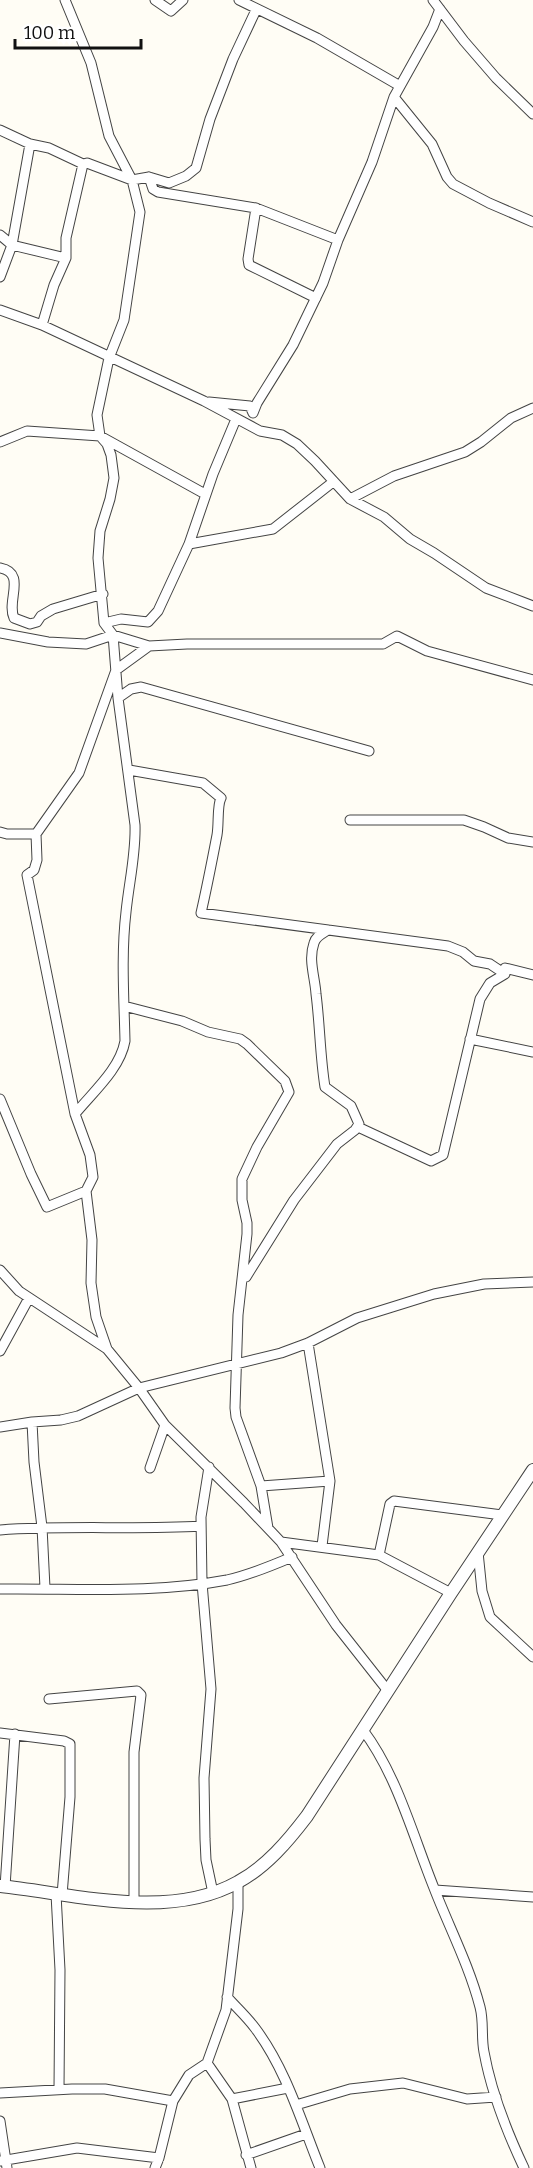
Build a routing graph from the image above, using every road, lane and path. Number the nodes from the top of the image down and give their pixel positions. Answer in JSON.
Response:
{"nodes":[{"id":1,"x":65,"y":0,"type":"edge"},
{"id":2,"x":155,"y":0,"type":"edge"},
{"id":3,"x":183,"y":0,"type":"edge"},
{"id":4,"x":239,"y":0,"type":"edge"},
{"id":5,"x":433,"y":0,"type":"edge"},
{"id":6,"x":440,"y":9,"type":"junction"},
{"id":7,"x":256,"y":10,"type":"junction"},
{"id":8,"x":400,"y":86,"type":"junction"},
{"id":9,"x":394,"y":97,"type":"junction"},
{"id":10,"x":533,"y":114,"type":"edge"},
{"id":11,"x":0,"y":130,"type":"edge"},
{"id":12,"x":30,"y":144,"type":"junction"},
{"id":13,"x":82,"y":164,"type":"junction"},
{"id":14,"x":149,"y":177,"type":"junction"},
{"id":15,"x":132,"y":180,"type":"junction"},
{"id":16,"x":256,"y":208,"type":"junction"},
{"id":17,"x":533,"y":222,"type":"edge"},
{"id":18,"x":0,"y":235,"type":"edge"},
{"id":19,"x":338,"y":240,"type":"junction"},
{"id":20,"x":12,"y":245,"type":"junction"},
{"id":21,"x":66,"y":258,"type":"junction"},
{"id":22,"x":0,"y":277,"type":"edge"},
{"id":23,"x":316,"y":298,"type":"junction"},
{"id":24,"x":0,"y":310,"type":"edge"},
{"id":25,"x":42,"y":325,"type":"junction"},
{"id":26,"x":109,"y":358,"type":"junction"},
{"id":27,"x":204,"y":401,"type":"junction"},
{"id":28,"x":533,"y":408,"type":"edge"},
{"id":29,"x":236,"y":419,"type":"junction"},
{"id":30,"x":100,"y":436,"type":"junction"},
{"id":31,"x":0,"y":442,"type":"edge"},
{"id":32,"x":333,"y":482,"type":"junction"},
{"id":33,"x":205,"y":494,"type":"junction"},
{"id":34,"x":350,"y":499,"type":"junction"},
{"id":35,"x":189,"y":544,"type":"junction"},
{"id":36,"x":0,"y":568,"type":"edge"},
{"id":37,"x":103,"y":594,"type":"junction"},
{"id":38,"x":533,"y":606,"type":"edge"},
{"id":39,"x":104,"y":623,"type":"junction"},
{"id":40,"x":0,"y":633,"type":"edge"},
{"id":41,"x":113,"y":635,"type":"junction"},
{"id":42,"x":149,"y":646,"type":"junction"},
{"id":43,"x":116,"y":670,"type":"junction"},
{"id":44,"x":533,"y":680,"type":"edge"},
{"id":45,"x":118,"y":698,"type":"junction"},
{"id":46,"x":369,"y":751,"type":"dead end"},
{"id":47,"x":129,"y":770,"type":"junction"},
{"id":48,"x":350,"y":820,"type":"dead end"},
{"id":49,"x":0,"y":832,"type":"edge"},
{"id":50,"x":36,"y":834,"type":"junction"},
{"id":51,"x":533,"y":842,"type":"edge"},
{"id":52,"x":328,"y":930,"type":"junction"},
{"id":53,"x":505,"y":974,"type":"junction"},
{"id":54,"x":533,"y":975,"type":"edge"},
{"id":55,"x":124,"y":1006,"type":"junction"},
{"id":56,"x":470,"y":1040,"type":"junction"},
{"id":57,"x":533,"y":1052,"type":"edge"},
{"id":58,"x":0,"y":1099,"type":"edge"},
{"id":59,"x":75,"y":1114,"type":"junction"},
{"id":60,"x":358,"y":1127,"type":"junction"},
{"id":61,"x":86,"y":1191,"type":"junction"},
{"id":62,"x":0,"y":1270,"type":"edge"},
{"id":63,"x":243,"y":1281,"type":"junction"},
{"id":64,"x":533,"y":1282,"type":"edge"},
{"id":65,"x":29,"y":1298,"type":"junction"},
{"id":66,"x":308,"y":1344,"type":"junction"},
{"id":67,"x":107,"y":1348,"type":"junction"},
{"id":68,"x":0,"y":1352,"type":"edge"},
{"id":69,"x":237,"y":1365,"type":"junction"},
{"id":70,"x":140,"y":1388,"type":"junction"},
{"id":71,"x":32,"y":1422,"type":"junction"},
{"id":72,"x":165,"y":1425,"type":"junction"},
{"id":73,"x":0,"y":1427,"type":"edge"},
{"id":74,"x":208,"y":1467,"type":"junction"},
{"id":75,"x":150,"y":1468,"type":"dead end"},
{"id":76,"x":533,"y":1470,"type":"edge"},
{"id":77,"x":330,"y":1480,"type":"junction"},
{"id":78,"x":261,"y":1486,"type":"junction"},
{"id":79,"x":502,"y":1515,"type":"junction"},
{"id":80,"x":201,"y":1526,"type":"junction"},
{"id":81,"x":42,"y":1527,"type":"junction"},
{"id":82,"x":268,"y":1528,"type":"junction"},
{"id":83,"x":0,"y":1530,"type":"edge"},
{"id":84,"x":281,"y":1542,"type":"junction"},
{"id":85,"x":322,"y":1546,"type":"junction"},
{"id":86,"x":478,"y":1552,"type":"junction"},
{"id":87,"x":379,"y":1555,"type":"junction"},
{"id":88,"x":292,"y":1557,"type":"junction"},
{"id":89,"x":202,"y":1583,"type":"junction"},
{"id":90,"x":45,"y":1588,"type":"junction"},
{"id":91,"x":0,"y":1589,"type":"edge"},
{"id":92,"x":451,"y":1593,"type":"junction"},
{"id":93,"x":533,"y":1657,"type":"edge"},
{"id":94,"x":388,"y":1691,"type":"junction"},
{"id":95,"x":49,"y":1699,"type":"dead end"},
{"id":96,"x":363,"y":1730,"type":"junction"},
{"id":97,"x":0,"y":1733,"type":"edge"},
{"id":98,"x":15,"y":1734,"type":"junction"},
{"id":99,"x":238,"y":1882,"type":"junction"},
{"id":100,"x":3,"y":1887,"type":"edge"},
{"id":101,"x":435,"y":1890,"type":"junction"},
{"id":102,"x":213,"y":1893,"type":"junction"},
{"id":103,"x":59,"y":1895,"type":"junction"},
{"id":104,"x":533,"y":1897,"type":"edge"},
{"id":105,"x":134,"y":1902,"type":"junction"},
{"id":106,"x":227,"y":1997,"type":"junction"},
{"id":107,"x":207,"y":2063,"type":"junction"},
{"id":108,"x":288,"y":2088,"type":"junction"},
{"id":109,"x":59,"y":2089,"type":"junction"},
{"id":110,"x":0,"y":2093,"type":"edge"},
{"id":111,"x":496,"y":2097,"type":"junction"},
{"id":112,"x":232,"y":2099,"type":"junction"},
{"id":113,"x":173,"y":2101,"type":"junction"},
{"id":114,"x":296,"y":2105,"type":"junction"},
{"id":115,"x":0,"y":2121,"type":"edge"},
{"id":116,"x":306,"y":2134,"type":"junction"},
{"id":117,"x":246,"y":2155,"type":"junction"},
{"id":118,"x":4,"y":2163,"type":"edge"},
{"id":119,"x":156,"y":2165,"type":"edge"},
{"id":120,"x":252,"y":2168,"type":"edge"},
{"id":121,"x":320,"y":2168,"type":"edge"},
{"id":122,"x":524,"y":2168,"type":"edge"}],
"edges":[{"from":1,"to":15,"type":"street"},
{"from":2,"to":3,"type":"street"},
{"from":4,"to":7,"type":"street"},
{"from":5,"to":6,"type":"street"},
{"from":6,"to":8,"type":"street"},
{"from":6,"to":10,"type":"street"},
{"from":7,"to":8,"type":"street"},
{"from":7,"to":14,"type":"street"},
{"from":8,"to":9,"type":"street"},
{"from":9,"to":17,"type":"street"},
{"from":9,"to":19,"type":"street"},
{"from":11,"to":12,"type":"street"},
{"from":12,"to":13,"type":"street"},
{"from":12,"to":20,"type":"street"},
{"from":13,"to":15,"type":"street"},
{"from":13,"to":21,"type":"street"},
{"from":14,"to":15,"type":"street"},
{"from":14,"to":16,"type":"street"},
{"from":15,"to":26,"type":"street"},
{"from":16,"to":19,"type":"street"},
{"from":16,"to":23,"type":"street"},
{"from":18,"to":20,"type":"street"},
{"from":19,"to":23,"type":"street"},
{"from":20,"to":21,"type":"street"},
{"from":20,"to":22,"type":"street"},
{"from":21,"to":25,"type":"street"},
{"from":23,"to":27,"type":"street"},
{"from":24,"to":25,"type":"street"},
{"from":25,"to":26,"type":"street"},
{"from":26,"to":27,"type":"street"},
{"from":26,"to":30,"type":"street"},
{"from":27,"to":29,"type":"street"},
{"from":28,"to":34,"type":"street"},
{"from":29,"to":32,"type":"street"},
{"from":29,"to":33,"type":"street"},
{"from":30,"to":31,"type":"street"},
{"from":30,"to":33,"type":"street"},
{"from":30,"to":37,"type":"street"},
{"from":32,"to":34,"type":"street"},
{"from":32,"to":35,"type":"street"},
{"from":33,"to":35,"type":"street"},
{"from":34,"to":38,"type":"street"},
{"from":35,"to":39,"type":"street"},
{"from":36,"to":37,"type":"street"},
{"from":37,"to":39,"type":"street"},
{"from":39,"to":41,"type":"street"},
{"from":40,"to":41,"type":"street"},
{"from":41,"to":42,"type":"street"},
{"from":41,"to":43,"type":"street"},
{"from":42,"to":43,"type":"street"},
{"from":42,"to":44,"type":"street"},
{"from":43,"to":45,"type":"street"},
{"from":43,"to":50,"type":"street"},
{"from":45,"to":46,"type":"street"},
{"from":45,"to":47,"type":"street"},
{"from":47,"to":52,"type":"street"},
{"from":47,"to":55,"type":"street"},
{"from":48,"to":51,"type":"street"},
{"from":49,"to":50,"type":"street"},
{"from":50,"to":59,"type":"street"},
{"from":52,"to":53,"type":"street"},
{"from":52,"to":60,"type":"street"},
{"from":53,"to":54,"type":"street"},
{"from":53,"to":56,"type":"street"},
{"from":55,"to":59,"type":"street"},
{"from":55,"to":63,"type":"street"},
{"from":56,"to":57,"type":"street"},
{"from":56,"to":60,"type":"street"},
{"from":58,"to":61,"type":"street"},
{"from":59,"to":61,"type":"street"},
{"from":60,"to":63,"type":"street"},
{"from":61,"to":67,"type":"street"},
{"from":62,"to":65,"type":"street"},
{"from":63,"to":69,"type":"street"},
{"from":64,"to":66,"type":"street"},
{"from":65,"to":67,"type":"street"},
{"from":65,"to":68,"type":"street"},
{"from":66,"to":69,"type":"street"},
{"from":66,"to":77,"type":"street"},
{"from":67,"to":70,"type":"street"},
{"from":69,"to":70,"type":"street"},
{"from":69,"to":78,"type":"street"},
{"from":70,"to":71,"type":"street"},
{"from":70,"to":72,"type":"street"},
{"from":71,"to":73,"type":"street"},
{"from":71,"to":81,"type":"street"},
{"from":72,"to":74,"type":"street"},
{"from":72,"to":75,"type":"street"},
{"from":74,"to":80,"type":"street"},
{"from":74,"to":82,"type":"street"},
{"from":76,"to":79,"type":"street"},
{"from":77,"to":78,"type":"street"},
{"from":77,"to":85,"type":"street"},
{"from":78,"to":82,"type":"street"},
{"from":79,"to":86,"type":"street"},
{"from":79,"to":87,"type":"street"},
{"from":80,"to":81,"type":"street"},
{"from":80,"to":89,"type":"street"},
{"from":81,"to":83,"type":"street"},
{"from":81,"to":90,"type":"street"},
{"from":82,"to":84,"type":"street"},
{"from":84,"to":85,"type":"street"},
{"from":84,"to":88,"type":"street"},
{"from":85,"to":87,"type":"street"},
{"from":86,"to":92,"type":"street"},
{"from":86,"to":93,"type":"street"},
{"from":87,"to":92,"type":"street"},
{"from":88,"to":89,"type":"street"},
{"from":88,"to":94,"type":"street"},
{"from":89,"to":90,"type":"street"},
{"from":89,"to":102,"type":"street"},
{"from":90,"to":91,"type":"street"},
{"from":92,"to":94,"type":"street"},
{"from":94,"to":96,"type":"street"},
{"from":95,"to":105,"type":"street"},
{"from":96,"to":99,"type":"street"},
{"from":96,"to":101,"type":"street"},
{"from":97,"to":98,"type":"street"},
{"from":98,"to":100,"type":"street"},
{"from":98,"to":103,"type":"street"},
{"from":99,"to":102,"type":"street"},
{"from":99,"to":106,"type":"street"},
{"from":100,"to":103,"type":"street"},
{"from":101,"to":104,"type":"street"},
{"from":101,"to":111,"type":"street"},
{"from":102,"to":105,"type":"street"},
{"from":103,"to":105,"type":"street"},
{"from":103,"to":109,"type":"street"},
{"from":106,"to":107,"type":"street"},
{"from":106,"to":108,"type":"street"},
{"from":107,"to":112,"type":"street"},
{"from":107,"to":113,"type":"street"},
{"from":108,"to":112,"type":"street"},
{"from":108,"to":114,"type":"street"},
{"from":109,"to":110,"type":"street"},
{"from":109,"to":113,"type":"street"},
{"from":111,"to":114,"type":"street"},
{"from":111,"to":122,"type":"street"},
{"from":112,"to":117,"type":"street"},
{"from":113,"to":119,"type":"street"},
{"from":114,"to":116,"type":"street"},
{"from":115,"to":118,"type":"street"},
{"from":116,"to":117,"type":"street"},
{"from":116,"to":121,"type":"street"},
{"from":117,"to":120,"type":"street"},
{"from":118,"to":119,"type":"street"}]}
